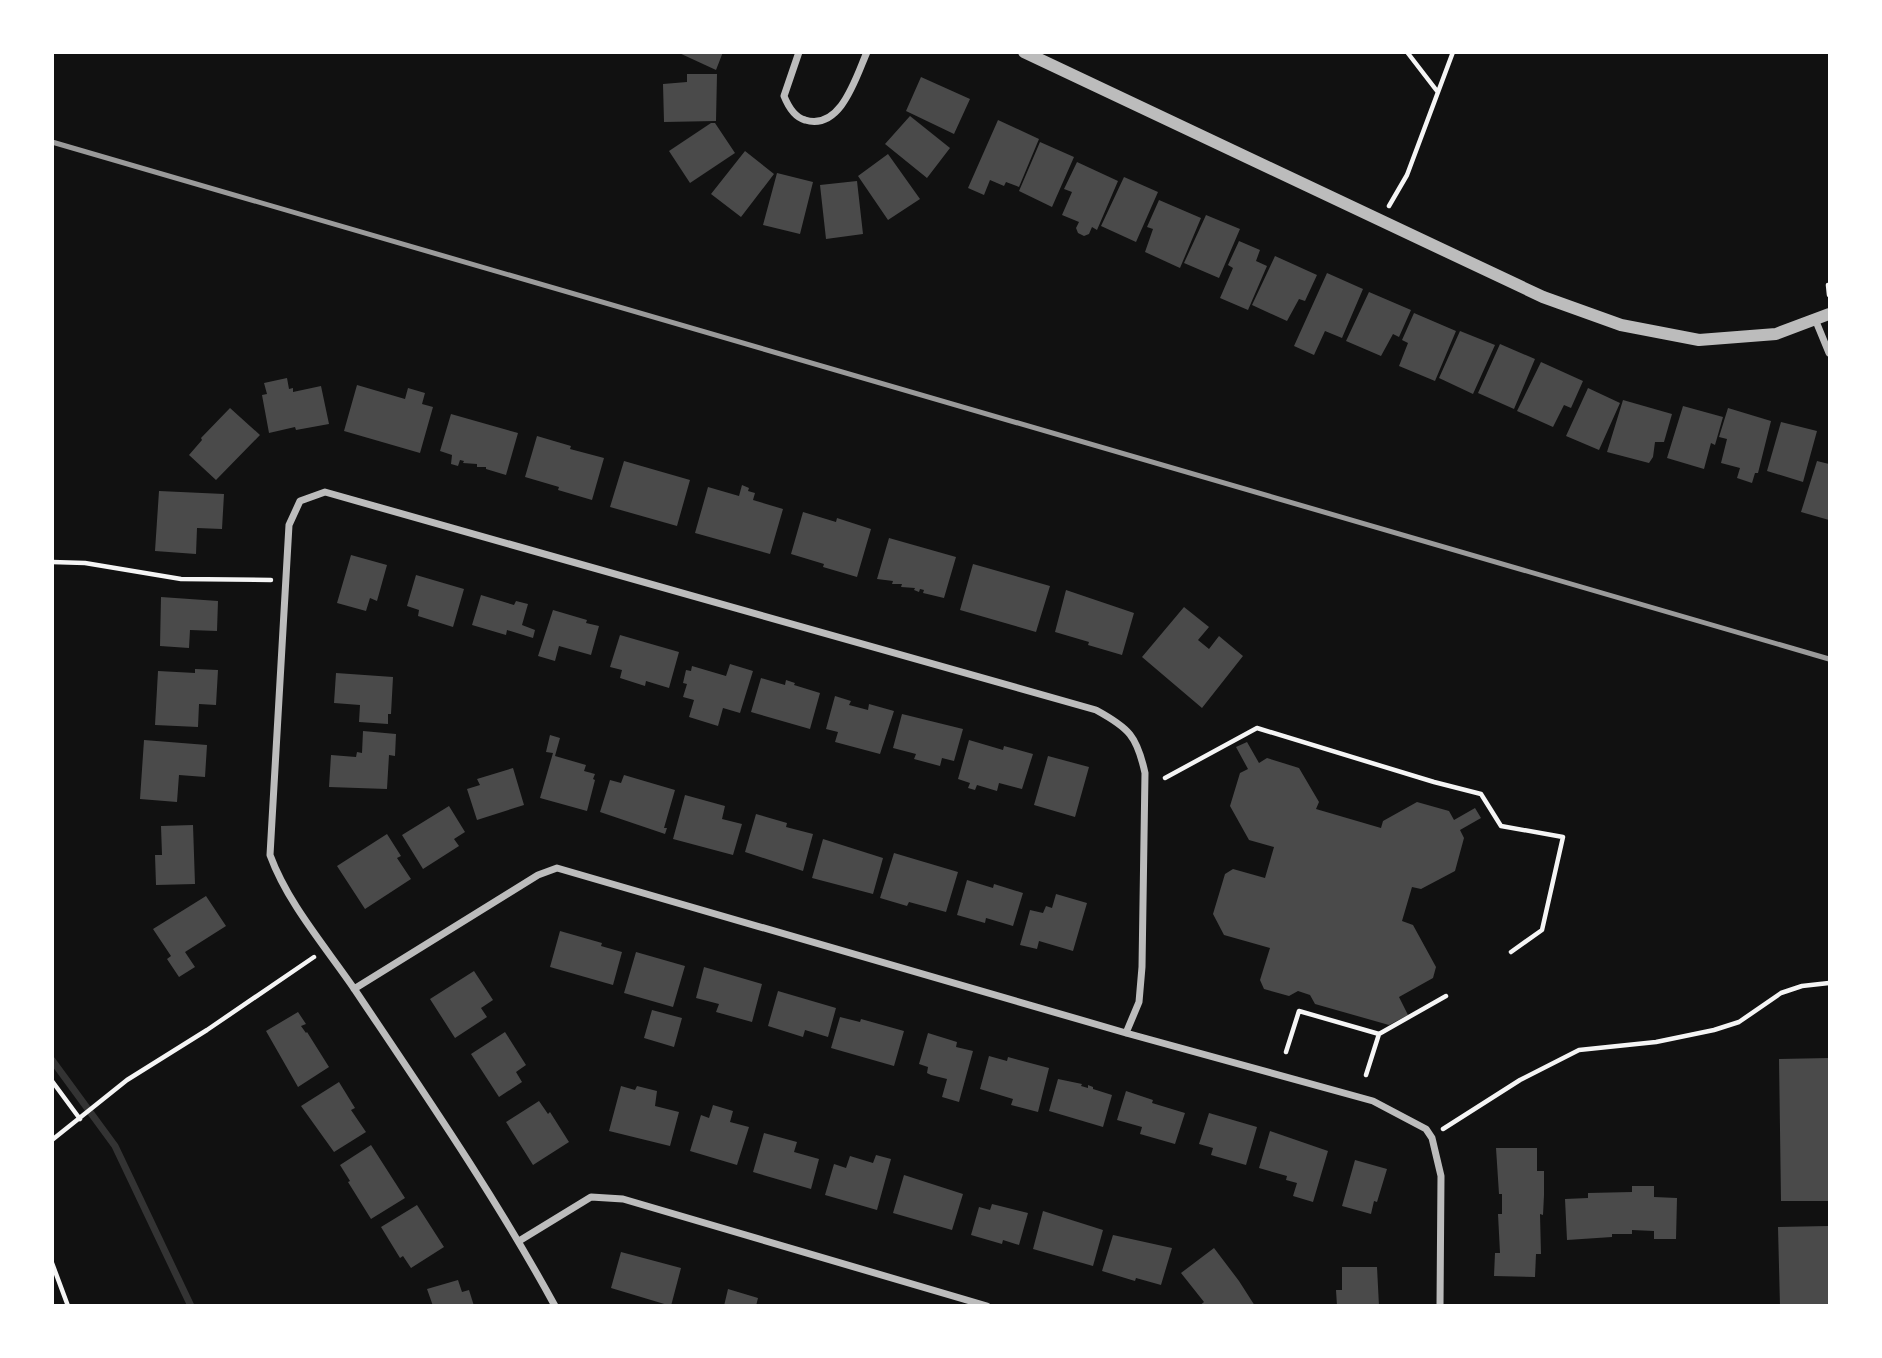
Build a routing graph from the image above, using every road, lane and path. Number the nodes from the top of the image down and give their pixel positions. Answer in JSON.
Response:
{"nodes":[{"id":1,"x":799,"y":52,"type":"edge"},
{"id":2,"x":867,"y":52,"type":"edge"},
{"id":3,"x":1024,"y":52,"type":"edge"},
{"id":4,"x":1407,"y":52,"type":"edge"},
{"id":5,"x":1454,"y":52,"type":"edge"},
{"id":6,"x":1438,"y":92,"type":"junction"},
{"id":7,"x":1381,"y":222,"type":"junction"},
{"id":8,"x":1828,"y":285,"type":"dead end"},
{"id":9,"x":1829,"y":295,"type":"edge"},
{"id":10,"x":1829,"y":314,"type":"edge"},
{"id":11,"x":1815,"y":319,"type":"junction"},
{"id":12,"x":1829,"y":353,"type":"edge"},
{"id":13,"x":52,"y":562,"type":"edge"},
{"id":14,"x":285,"y":580,"type":"junction"},
{"id":15,"x":1165,"y":778,"type":"dead end"},
{"id":16,"x":326,"y":949,"type":"junction"},
{"id":17,"x":1511,"y":952,"type":"dead end"},
{"id":18,"x":1829,"y":983,"type":"edge"},
{"id":19,"x":354,"y":989,"type":"junction"},
{"id":20,"x":1446,"y":996,"type":"dead end"},
{"id":21,"x":1126,"y":1033,"type":"junction"},
{"id":22,"x":1379,"y":1034,"type":"junction"},
{"id":23,"x":1286,"y":1052,"type":"dead end"},
{"id":24,"x":1366,"y":1075,"type":"dead end"},
{"id":25,"x":52,"y":1081,"type":"edge"},
{"id":26,"x":80,"y":1119,"type":"junction"},
{"id":27,"x":1432,"y":1138,"type":"junction"},
{"id":28,"x":52,"y":1140,"type":"edge"},
{"id":29,"x":519,"y":1241,"type":"junction"},
{"id":30,"x":52,"y":1262,"type":"edge"},
{"id":31,"x":68,"y":1306,"type":"edge"},
{"id":32,"x":555,"y":1306,"type":"edge"},
{"id":33,"x":987,"y":1306,"type":"edge"},
{"id":34,"x":1440,"y":1306,"type":"edge"}],
"edges":[{"from":1,"to":2,"type":"street"},
{"from":3,"to":7,"type":"street"},
{"from":4,"to":6,"type":"path"},
{"from":5,"to":6,"type":"path"},
{"from":6,"to":7,"type":"path"},
{"from":7,"to":11,"type":"street"},
{"from":8,"to":9,"type":"path"},
{"from":10,"to":11,"type":"street"},
{"from":11,"to":12,"type":"street"},
{"from":13,"to":14,"type":"path"},
{"from":14,"to":16,"type":"street"},
{"from":14,"to":21,"type":"street"},
{"from":15,"to":17,"type":"path"},
{"from":16,"to":19,"type":"street"},
{"from":16,"to":26,"type":"path"},
{"from":18,"to":27,"type":"path"},
{"from":19,"to":21,"type":"street"},
{"from":19,"to":29,"type":"street"},
{"from":20,"to":22,"type":"path"},
{"from":21,"to":27,"type":"street"},
{"from":22,"to":23,"type":"path"},
{"from":22,"to":24,"type":"path"},
{"from":25,"to":26,"type":"path"},
{"from":26,"to":28,"type":"path"},
{"from":27,"to":34,"type":"street"},
{"from":29,"to":32,"type":"street"},
{"from":29,"to":33,"type":"street"},
{"from":30,"to":31,"type":"path"}]}
